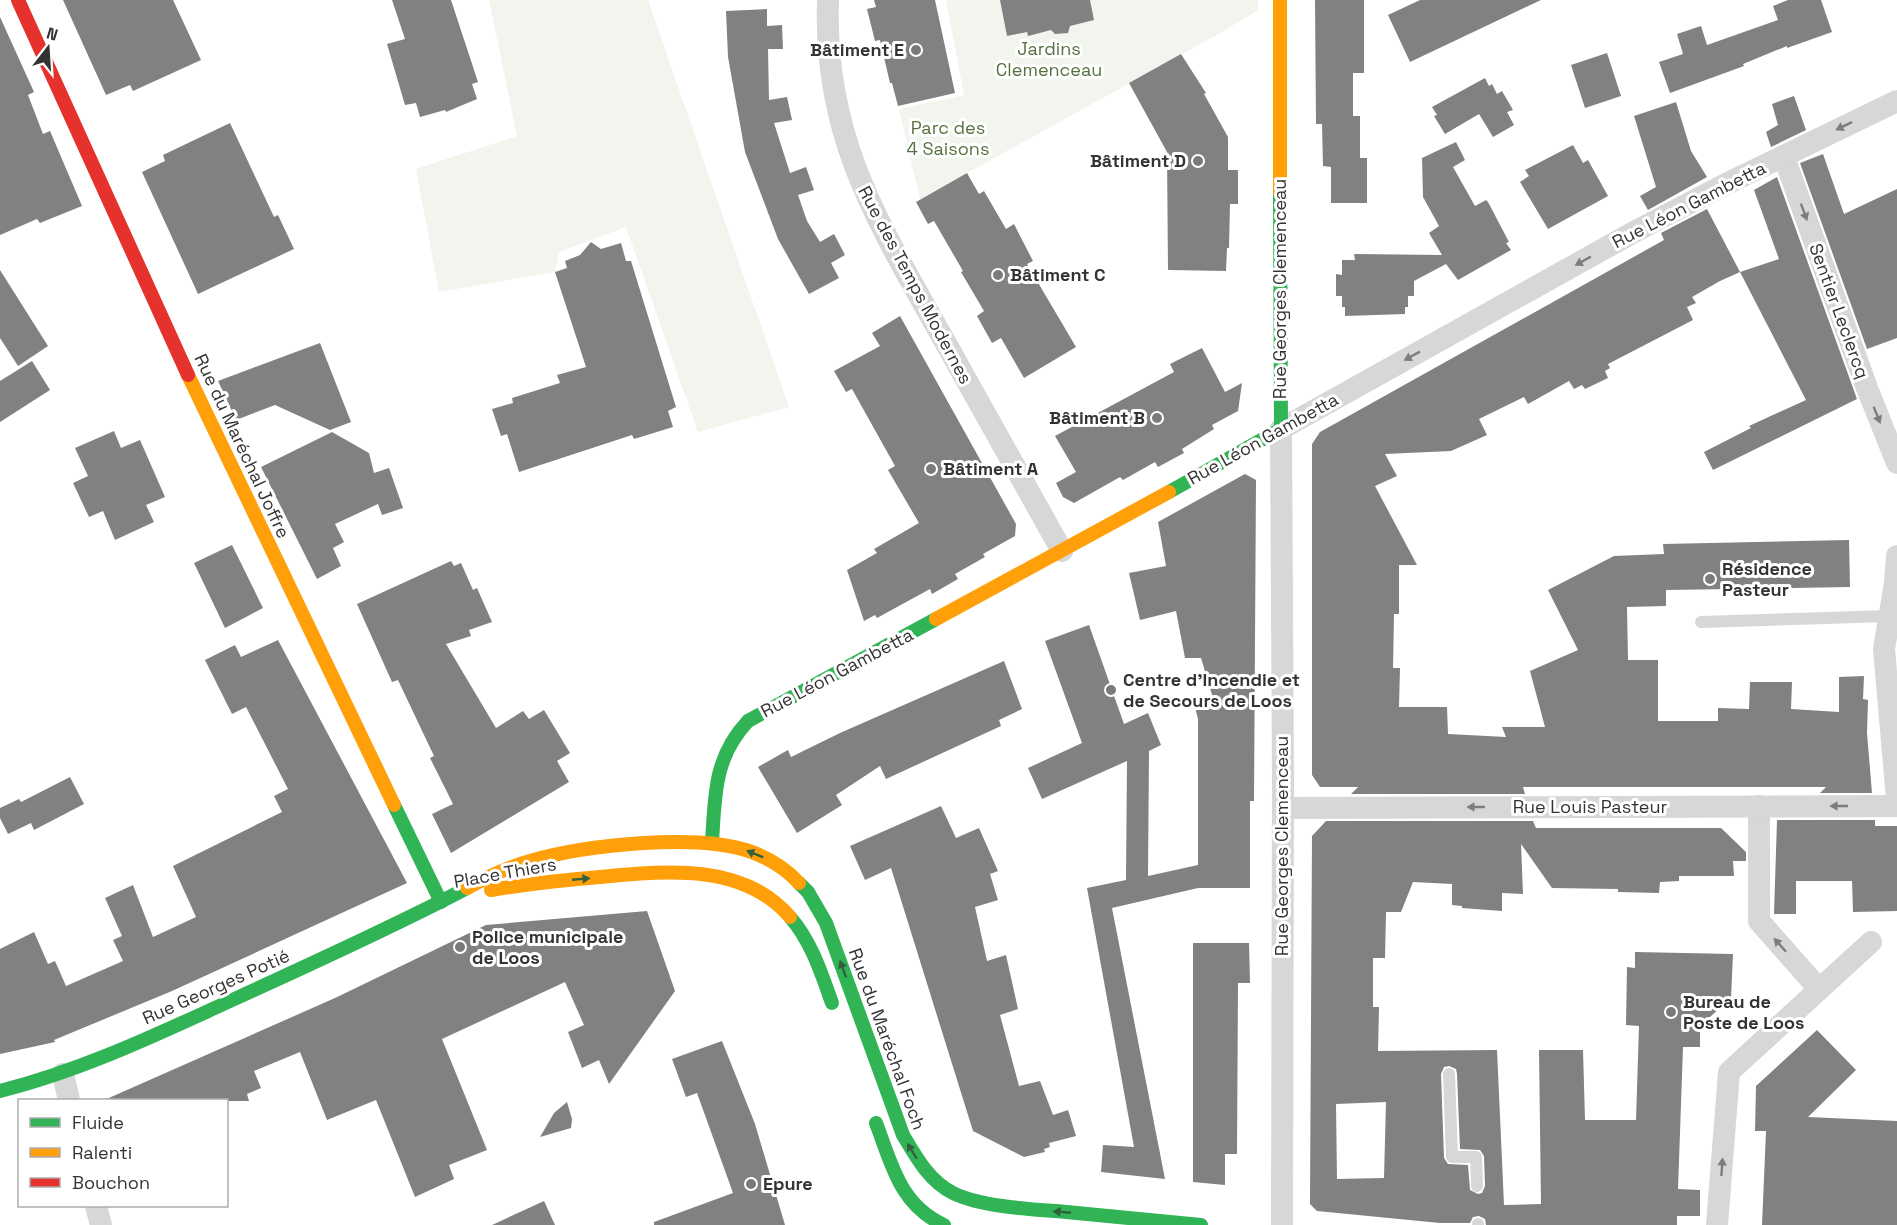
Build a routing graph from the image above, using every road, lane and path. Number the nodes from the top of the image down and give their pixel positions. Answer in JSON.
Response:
{"nodes":[{"id":1,"x":18,"y":0,"type":"edge"},
{"id":2,"x":828,"y":0,"type":"edge"},
{"id":3,"x":1280,"y":0,"type":"edge"},
{"id":4,"x":1897,"y":101,"type":"edge"},
{"id":5,"x":1784,"y":157,"type":"junction"},
{"id":6,"x":1281,"y":429,"type":"junction"},
{"id":7,"x":1897,"y":463,"type":"edge"},
{"id":8,"x":1062,"y":551,"type":"junction"},
{"id":9,"x":1897,"y":556,"type":"edge"},
{"id":10,"x":1888,"y":616,"type":"junction"},
{"id":11,"x":1701,"y":622,"type":"dead end"},
{"id":12,"x":1897,"y":800,"type":"edge"},
{"id":13,"x":1759,"y":806,"type":"junction"},
{"id":14,"x":1897,"y":806,"type":"edge"},
{"id":15,"x":1283,"y":808,"type":"junction"},
{"id":16,"x":712,"y":842,"type":"junction"},
{"id":17,"x":803,"y":886,"type":"joint"},
{"id":18,"x":441,"y":902,"type":"junction"},
{"id":19,"x":1871,"y":942,"type":"dead end"},
{"id":20,"x":1819,"y":988,"type":"junction"},
{"id":21,"x":838,"y":1021,"type":"dead end"},
{"id":22,"x":63,"y":1074,"type":"junction"},
{"id":23,"x":1449,"y":1074,"type":"dead end"},
{"id":24,"x":0,"y":1090,"type":"edge"},
{"id":25,"x":69,"y":1099,"type":"edge"},
{"id":26,"x":873,"y":1114,"type":"dead end"},
{"id":27,"x":1477,"y":1186,"type":"dead end"},
{"id":28,"x":96,"y":1207,"type":"edge"},
{"id":29,"x":942,"y":1213,"type":"edge"},
{"id":30,"x":101,"y":1225,"type":"edge"},
{"id":31,"x":1201,"y":1225,"type":"edge"},
{"id":32,"x":1282,"y":1225,"type":"edge"},
{"id":33,"x":1718,"y":1225,"type":"edge"}],
"edges":[{"from":1,"to":18,"type":"street","name":"Rue du Maréchal Joffre"},
{"from":2,"to":8,"type":"street","name":"Rue des Temps Modernes"},
{"from":3,"to":6,"type":"street","name":"Rue Georges Clemenceau"},
{"from":4,"to":5,"type":"street","name":"Rue Léon Gambetta","one_way":true},
{"from":5,"to":6,"type":"street","name":"Rue Léon Gambetta","one_way":true},
{"from":5,"to":7,"type":"street","name":"Sentier Leclercq","one_way":true},
{"from":6,"to":8,"type":"street","name":"Rue Léon Gambetta"},
{"from":6,"to":15,"type":"street","name":"Rue Georges Clemenceau"},
{"from":8,"to":16,"type":"street","name":"Rue Léon Gambetta"},
{"from":9,"to":10,"type":"street"},
{"from":10,"to":11,"type":"lane"},
{"from":10,"to":12,"type":"street"},
{"from":14,"to":13,"type":"street","name":"Rue Louis Pasteur","one_way":true},
{"from":13,"to":15,"type":"street","name":"Rue Louis Pasteur","one_way":true},
{"from":20,"to":13,"type":"street","one_way":true},
{"from":15,"to":32,"type":"street","name":"Rue Georges Clemenceau"},
{"from":17,"to":16,"type":"street","name":"Place Thiers","one_way":true},
{"from":16,"to":18,"type":"street","name":"Place Thiers"},
{"from":29,"to":17,"type":"street","name":"Rue du Maréchal Foch","one_way":true},
{"from":18,"to":21,"type":"street","name":"Place Thiers","one_way":true},
{"from":18,"to":22,"type":"street","name":"Rue Georges Potié"},
{"from":19,"to":20,"type":"street"},
{"from":33,"to":20,"type":"street","one_way":true},
{"from":22,"to":24,"type":"street","name":"Rue Georges Potié"},
{"from":22,"to":25,"type":"street"},
{"from":23,"to":27,"type":"lane"},
{"from":26,"to":29,"type":"street","name":"Rue du Maréchal Foch"},
{"from":28,"to":30,"type":"street"},
{"from":31,"to":29,"type":"street","name":"Rue du Maréchal Foch","one_way":true}]}
